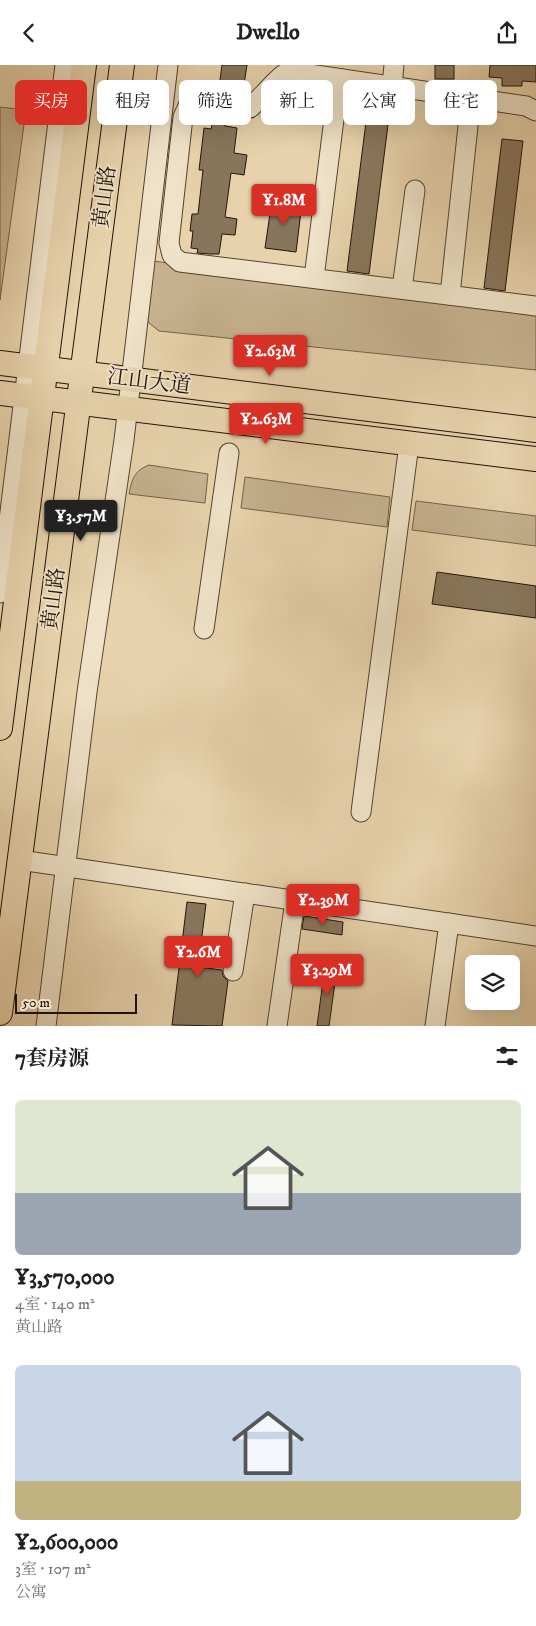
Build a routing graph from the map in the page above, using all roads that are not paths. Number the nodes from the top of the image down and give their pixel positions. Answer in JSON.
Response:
{"nodes":[{"id":1,"x":65,"y":65,"type":"edge"},
{"id":2,"x":84,"y":65,"type":"edge"},
{"id":3,"x":122,"y":65,"type":"edge"},
{"id":4,"x":168,"y":65,"type":"edge"},
{"id":5,"x":394,"y":65,"type":"edge"},
{"id":6,"x":281,"y":69,"type":"edge"},
{"id":7,"x":343,"y":79,"type":"junction"},
{"id":8,"x":350,"y":80,"type":"edge"},
{"id":9,"x":393,"y":80,"type":"edge"},
{"id":10,"x":497,"y":102,"type":"edge"},
{"id":11,"x":536,"y":111,"type":"edge"},
{"id":12,"x":468,"y":125,"type":"edge"},
{"id":13,"x":415,"y":190,"type":"dead end"},
{"id":14,"x":314,"y":278,"type":"junction"},
{"id":15,"x":402,"y":289,"type":"junction"},
{"id":16,"x":450,"y":295,"type":"junction"},
{"id":17,"x":536,"y":306,"type":"edge"},
{"id":18,"x":0,"y":363,"type":"edge"},
{"id":19,"x":36,"y":368,"type":"junction"},
{"id":20,"x":83,"y":374,"type":"junction"},
{"id":21,"x":132,"y":380,"type":"junction"},
{"id":22,"x":0,"y":393,"type":"edge"},
{"id":23,"x":33,"y":397,"type":"junction"},
{"id":24,"x":79,"y":403,"type":"junction"},
{"id":25,"x":128,"y":409,"type":"junction"},
{"id":26,"x":536,"y":430,"type":"edge"},
{"id":27,"x":409,"y":444,"type":"junction"},
{"id":28,"x":229,"y":453,"type":"dead end"},
{"id":29,"x":536,"y":459,"type":"edge"},
{"id":30,"x":0,"y":593,"type":"edge"},
{"id":31,"x":204,"y":629,"type":"dead end"},
{"id":32,"x":0,"y":728,"type":"edge"},
{"id":33,"x":361,"y":812,"type":"dead end"},
{"id":34,"x":20,"y":860,"type":"junction"},
{"id":35,"x":66,"y":867,"type":"junction"},
{"id":36,"x":245,"y":893,"type":"junction"},
{"id":37,"x":295,"y":901,"type":"junction"},
{"id":38,"x":449,"y":923,"type":"junction"},
{"id":39,"x":536,"y":936,"type":"edge"},
{"id":40,"x":233,"y":971,"type":"dead end"},
{"id":41,"x":0,"y":1013,"type":"edge"},
{"id":42,"x":46,"y":1026,"type":"edge"},
{"id":43,"x":277,"y":1026,"type":"edge"},
{"id":44,"x":435,"y":1026,"type":"edge"}],
"edges":[{"from":1,"to":19,"type":"street"},
{"from":2,"to":19,"type":"main road","name":"黄山路"},
{"from":3,"to":20,"type":"main road","name":"黄山路"},
{"from":4,"to":21,"type":"street"},
{"from":5,"to":9,"type":"street"},
{"from":6,"to":7,"type":"street"},
{"from":6,"to":14,"type":"street"},
{"from":7,"to":8,"type":"street"},
{"from":7,"to":14,"type":"street"},
{"from":10,"to":11,"type":"street"},
{"from":12,"to":16,"type":"street"},
{"from":13,"to":15,"type":"street"},
{"from":14,"to":15,"type":"street"},
{"from":15,"to":16,"type":"street"},
{"from":16,"to":17,"type":"street"},
{"from":18,"to":19,"type":"main road","name":"江山大道"},
{"from":19,"to":20,"type":"main road","name":"江山大道"},
{"from":19,"to":23,"type":"main road","name":"黄山路"},
{"from":20,"to":21,"type":"main road","name":"江山大道"},
{"from":20,"to":24,"type":"main road","name":"黄山路"},
{"from":21,"to":25,"type":"street"},
{"from":21,"to":26,"type":"main road","name":"江山大道"},
{"from":22,"to":23,"type":"main road","name":"江山大道"},
{"from":23,"to":24,"type":"main road","name":"江山大道"},
{"from":23,"to":30,"type":"street"},
{"from":23,"to":32,"type":"main road","name":"黄山路"},
{"from":24,"to":25,"type":"main road","name":"江山大道"},
{"from":24,"to":34,"type":"main road","name":"黄山路"},
{"from":25,"to":27,"type":"main road","name":"江山大道"},
{"from":25,"to":35,"type":"street"},
{"from":27,"to":29,"type":"main road","name":"江山大道"},
{"from":27,"to":33,"type":"street"},
{"from":28,"to":31,"type":"street"},
{"from":34,"to":35,"type":"street"},
{"from":34,"to":41,"type":"main road","name":"黄山路"},
{"from":35,"to":36,"type":"street"},
{"from":35,"to":42,"type":"street"},
{"from":36,"to":37,"type":"street"},
{"from":36,"to":40,"type":"street"},
{"from":37,"to":38,"type":"street"},
{"from":37,"to":43,"type":"street"},
{"from":38,"to":39,"type":"street"},
{"from":38,"to":44,"type":"street"}]}
